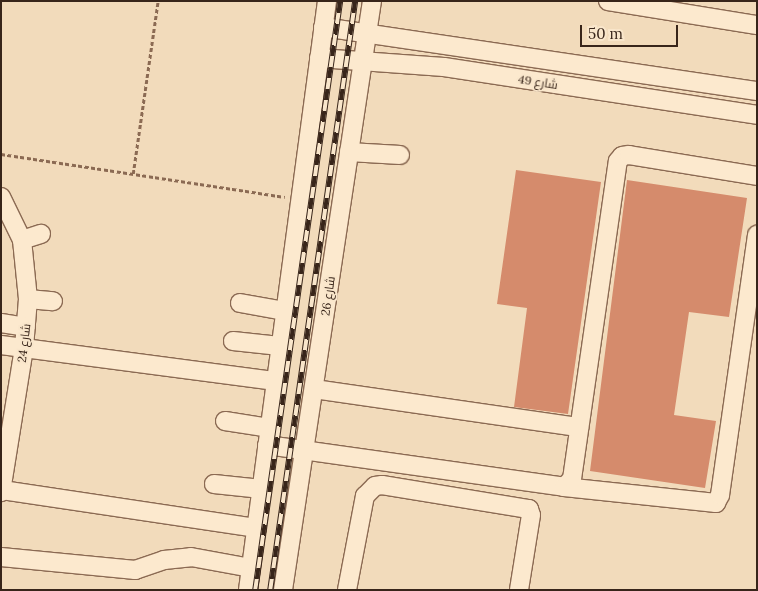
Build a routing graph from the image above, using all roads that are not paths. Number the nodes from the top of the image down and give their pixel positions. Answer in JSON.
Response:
{"nodes":[{"id":1,"x":327,"y":1,"type":"edge"},
{"id":2,"x":372,"y":1,"type":"edge"},
{"id":3,"x":608,"y":1,"type":"edge"},
{"id":4,"x":757,"y":25,"type":"edge"},
{"id":5,"x":324,"y":28,"type":"junction"},
{"id":6,"x":367,"y":31,"type":"junction"},
{"id":7,"x":319,"y":58,"type":"junction"},
{"id":8,"x":363,"y":60,"type":"junction"},
{"id":9,"x":757,"y":90,"type":"edge"},
{"id":10,"x":757,"y":115,"type":"edge"},
{"id":11,"x":348,"y":152,"type":"junction"},
{"id":12,"x":400,"y":155,"type":"dead end"},
{"id":13,"x":757,"y":176,"type":"edge"},
{"id":14,"x":1,"y":197,"type":"edge"},
{"id":15,"x":41,"y":234,"type":"dead end"},
{"id":16,"x":757,"y":235,"type":"edge"},
{"id":17,"x":22,"y":240,"type":"junction"},
{"id":18,"x":28,"y":299,"type":"junction"},
{"id":19,"x":54,"y":300,"type":"dead end"},
{"id":20,"x":240,"y":303,"type":"dead end"},
{"id":21,"x":285,"y":310,"type":"junction"},
{"id":22,"x":1,"y":323,"type":"edge"},
{"id":23,"x":26,"y":327,"type":"junction"},
{"id":24,"x":233,"y":341,"type":"dead end"},
{"id":25,"x":1,"y":345,"type":"edge"},
{"id":26,"x":280,"y":346,"type":"junction"},
{"id":27,"x":24,"y":348,"type":"junction"},
{"id":28,"x":276,"y":381,"type":"junction"},
{"id":29,"x":314,"y":388,"type":"junction"},
{"id":30,"x":225,"y":421,"type":"dead end"},
{"id":31,"x":579,"y":427,"type":"junction"},
{"id":32,"x":269,"y":437,"type":"junction"},
{"id":33,"x":304,"y":449,"type":"junction"},
{"id":34,"x":214,"y":484,"type":"dead end"},
{"id":35,"x":564,"y":487,"type":"junction"},
{"id":36,"x":262,"y":488,"type":"junction"},
{"id":37,"x":1,"y":491,"type":"edge"},
{"id":38,"x":256,"y":528,"type":"junction"},
{"id":39,"x":1,"y":557,"type":"edge"},
{"id":40,"x":252,"y":568,"type":"junction"},
{"id":41,"x":248,"y":590,"type":"edge"},
{"id":42,"x":282,"y":590,"type":"edge"},
{"id":43,"x":347,"y":590,"type":"edge"},
{"id":44,"x":519,"y":590,"type":"edge"}],
"edges":[{"from":1,"to":5,"type":"street"},
{"from":2,"to":6,"type":"street","name":"شارع 26"},
{"from":3,"to":4,"type":"street"},
{"from":5,"to":6,"type":"street","name":"شارع 49"},
{"from":5,"to":7,"type":"street"},
{"from":6,"to":8,"type":"street","name":"شارع 26"},
{"from":6,"to":9,"type":"street","name":"شارع 49"},
{"from":7,"to":8,"type":"street","name":"شارع 49"},
{"from":7,"to":21,"type":"street"},
{"from":8,"to":10,"type":"street","name":"شارع 49"},
{"from":8,"to":11,"type":"street","name":"شارع 26"},
{"from":11,"to":12,"type":"street"},
{"from":11,"to":29,"type":"street","name":"شارع 26"},
{"from":13,"to":31,"type":"street"},
{"from":14,"to":17,"type":"street","name":"شارع 24"},
{"from":15,"to":17,"type":"street"},
{"from":16,"to":35,"type":"street"},
{"from":17,"to":18,"type":"street","name":"شارع 24"},
{"from":18,"to":19,"type":"street"},
{"from":18,"to":23,"type":"street","name":"شارع 24"},
{"from":20,"to":21,"type":"street"},
{"from":21,"to":26,"type":"street"},
{"from":22,"to":23,"type":"street"},
{"from":23,"to":27,"type":"street","name":"شارع 24"},
{"from":24,"to":26,"type":"street"},
{"from":25,"to":27,"type":"street"},
{"from":26,"to":28,"type":"street"},
{"from":27,"to":28,"type":"street"},
{"from":27,"to":37,"type":"street","name":"شارع 24"},
{"from":28,"to":32,"type":"street"},
{"from":29,"to":31,"type":"street"},
{"from":29,"to":33,"type":"street","name":"شارع 26"},
{"from":30,"to":32,"type":"street"},
{"from":31,"to":35,"type":"street"},
{"from":32,"to":33,"type":"street"},
{"from":32,"to":36,"type":"street"},
{"from":33,"to":35,"type":"street"},
{"from":33,"to":42,"type":"street","name":"شارع 26"},
{"from":34,"to":36,"type":"street"},
{"from":36,"to":38,"type":"street"},
{"from":37,"to":38,"type":"street"},
{"from":38,"to":40,"type":"street"},
{"from":39,"to":40,"type":"street"},
{"from":40,"to":41,"type":"street"},
{"from":43,"to":44,"type":"street"}]}
